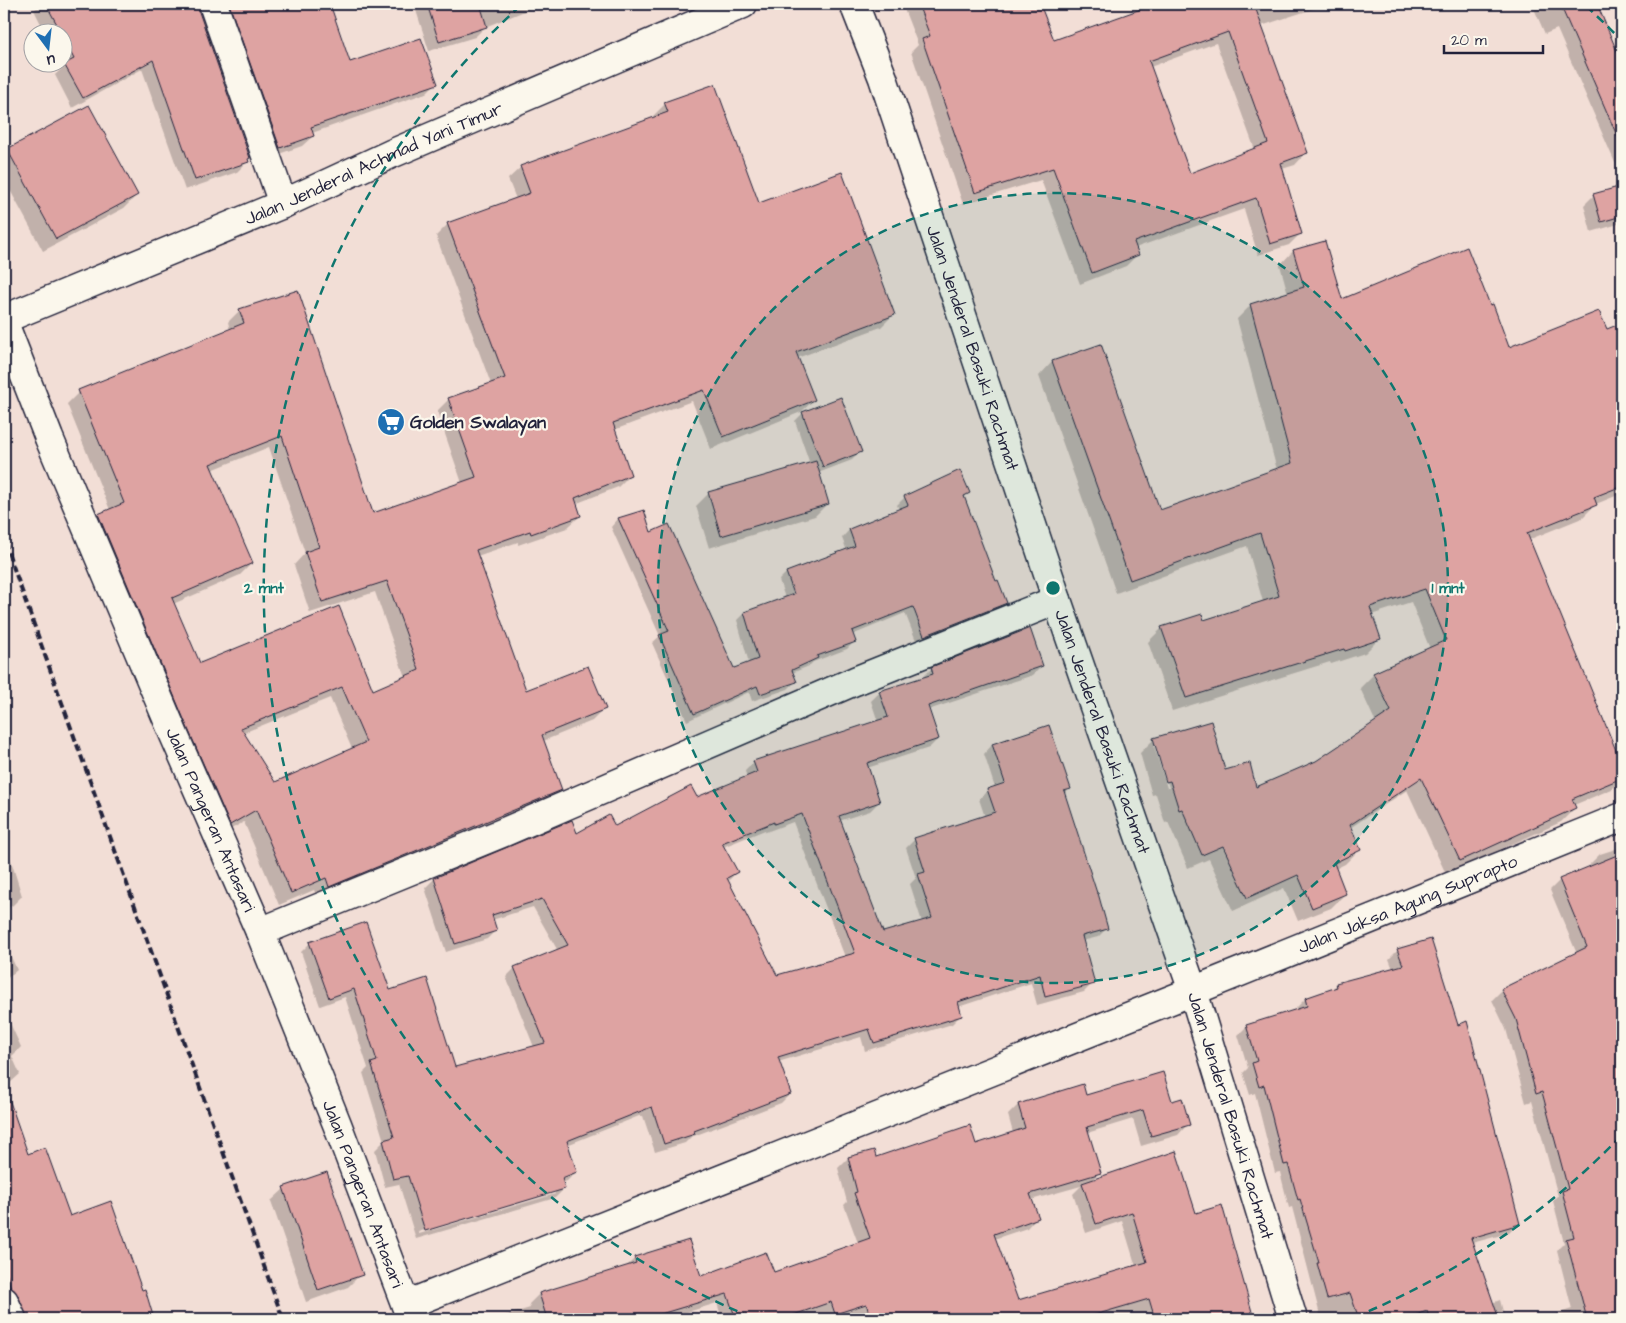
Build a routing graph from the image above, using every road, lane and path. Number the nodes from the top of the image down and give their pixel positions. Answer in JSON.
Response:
{"nodes":[{"id":1,"x":214,"y":4,"type":"edge"},
{"id":2,"x":743,"y":4,"type":"edge"},
{"id":3,"x":854,"y":4,"type":"edge"},
{"id":4,"x":283,"y":204,"type":"junction"},
{"id":5,"x":4,"y":319,"type":"edge"},
{"id":6,"x":4,"y":323,"type":"edge"},
{"id":7,"x":1057,"y":600,"type":"junction"},
{"id":8,"x":1622,"y":817,"type":"edge"},
{"id":9,"x":260,"y":932,"type":"junction"},
{"id":10,"x":1193,"y":991,"type":"junction"},
{"id":11,"x":4,"y":1301,"type":"edge"},
{"id":12,"x":409,"y":1312,"type":"edge"},
{"id":13,"x":12,"y":1319,"type":"edge"},
{"id":14,"x":1293,"y":1319,"type":"edge"}],
"edges":[{"from":1,"to":4,"type":"street"},
{"from":2,"to":4,"type":"street","name":"Jalan Jenderal Achmad Yani Timur"},
{"from":3,"to":7,"type":"street","name":"Jalan Jenderal Basuki Rachmat"},
{"from":4,"to":5,"type":"street","name":"Jalan Jenderal Achmad Yani Timur"},
{"from":6,"to":9,"type":"street","name":"Jalan Pangeran Antasari"},
{"from":7,"to":9,"type":"street"},
{"from":7,"to":10,"type":"street","name":"Jalan Jenderal Basuki Rachmat"},
{"from":8,"to":10,"type":"street","name":"Jalan Jaksa Agung Suprapto"},
{"from":9,"to":12,"type":"street","name":"Jalan Pangeran Antasari"},
{"from":10,"to":12,"type":"street","name":"Jalan Jaksa Agung Suprapto"},
{"from":10,"to":14,"type":"street","name":"Jalan Jenderal Basuki Rachmat"},
{"from":11,"to":13,"type":"street"}]}
